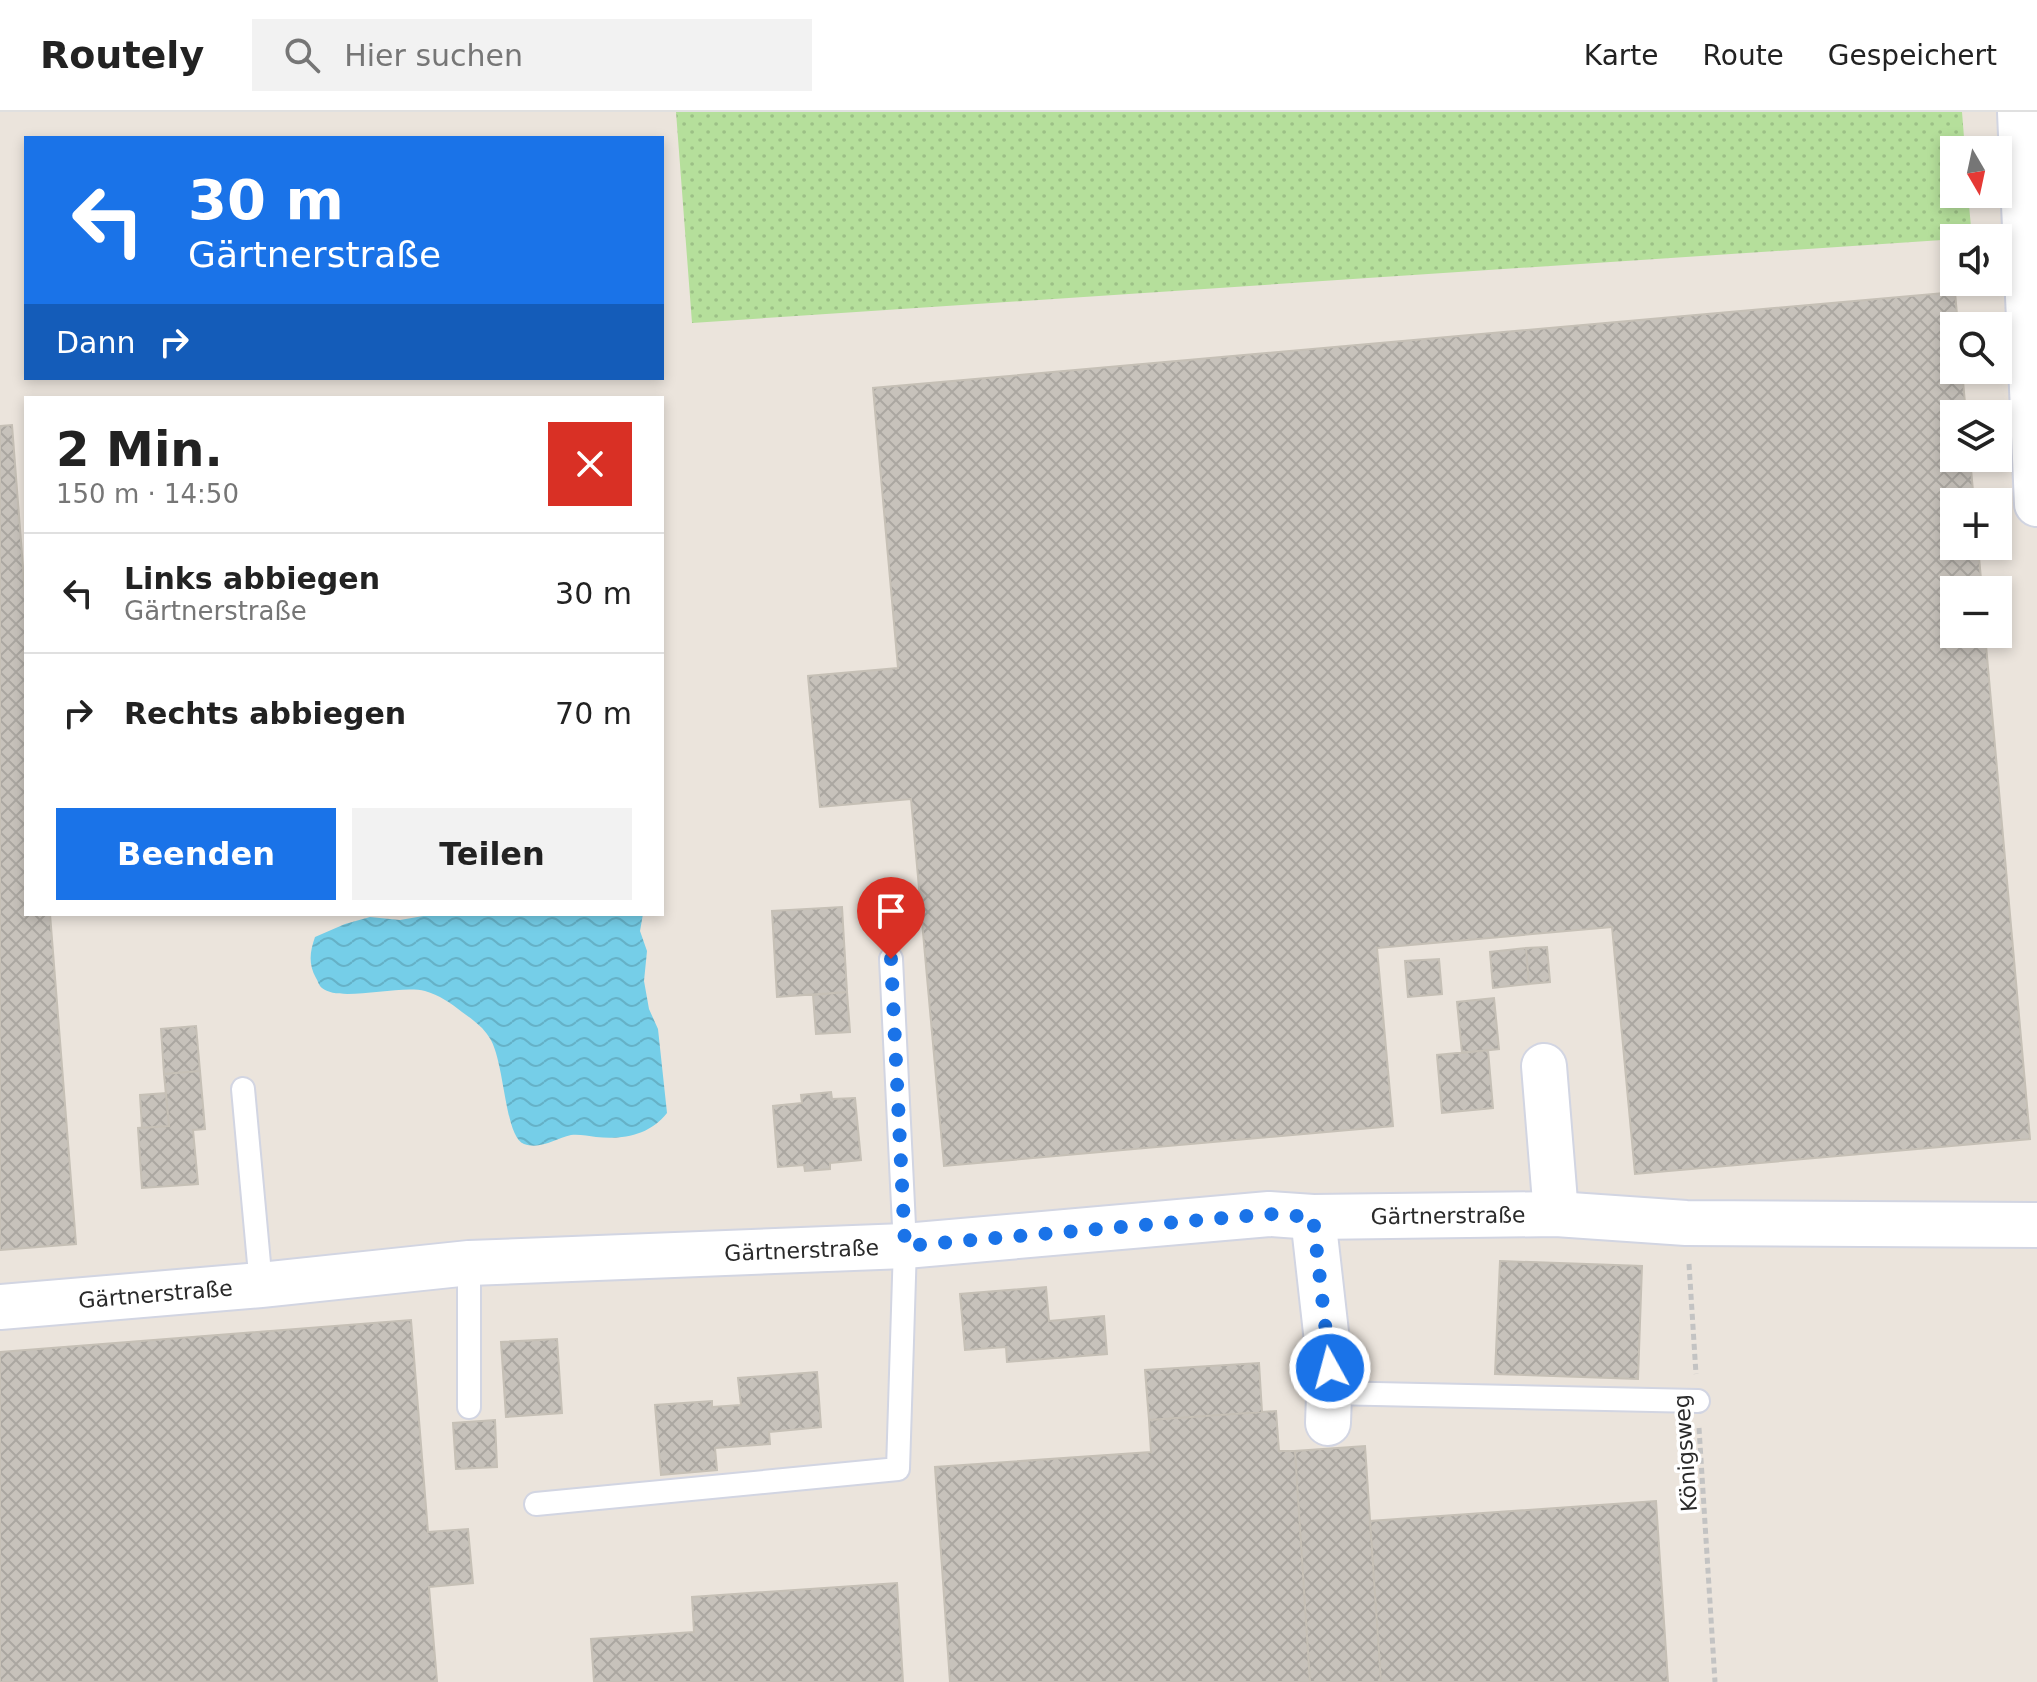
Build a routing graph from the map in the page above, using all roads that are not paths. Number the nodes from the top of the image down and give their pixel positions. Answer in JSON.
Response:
{"nodes":[{"id":1,"x":2020,"y":112,"type":"edge"},
{"id":2,"x":2037,"y":504,"type":"edge"},
{"id":3,"x":891,"y":959,"type":"dead end"},
{"id":4,"x":1544,"y":1066,"type":"dead end"},
{"id":5,"x":243,"y":1089,"type":"dead end"},
{"id":6,"x":1556,"y":1214,"type":"junction"},
{"id":7,"x":1313,"y":1217,"type":"junction"},
{"id":8,"x":2037,"y":1225,"type":"edge"},
{"id":9,"x":905,"y":1246,"type":"junction"},
{"id":10,"x":469,"y":1263,"type":"junction"},
{"id":11,"x":261,"y":1285,"type":"junction"},
{"id":12,"x":0,"y":1307,"type":"edge"},
{"id":13,"x":1698,"y":1401,"type":"road end"},
{"id":14,"x":469,"y":1407,"type":"dead end"},
{"id":15,"x":1329,"y":1408,"type":"joint"},
{"id":16,"x":536,"y":1504,"type":"dead end"}],
"edges":[{"from":1,"to":2,"type":"street"},
{"from":3,"to":9,"type":"lane"},
{"from":4,"to":6,"type":"street"},
{"from":5,"to":11,"type":"lane"},
{"from":6,"to":7,"type":"street","name":"Gärtnerstraße"},
{"from":6,"to":8,"type":"street","name":"Gärtnerstraße"},
{"from":7,"to":9,"type":"street","name":"Gärtnerstraße"},
{"from":7,"to":15,"type":"street"},
{"from":9,"to":10,"type":"street","name":"Gärtnerstraße"},
{"from":9,"to":16,"type":"lane"},
{"from":10,"to":11,"type":"street","name":"Gärtnerstraße"},
{"from":10,"to":14,"type":"lane"},
{"from":11,"to":12,"type":"street","name":"Gärtnerstraße"},
{"from":13,"to":15,"type":"lane"}]}
